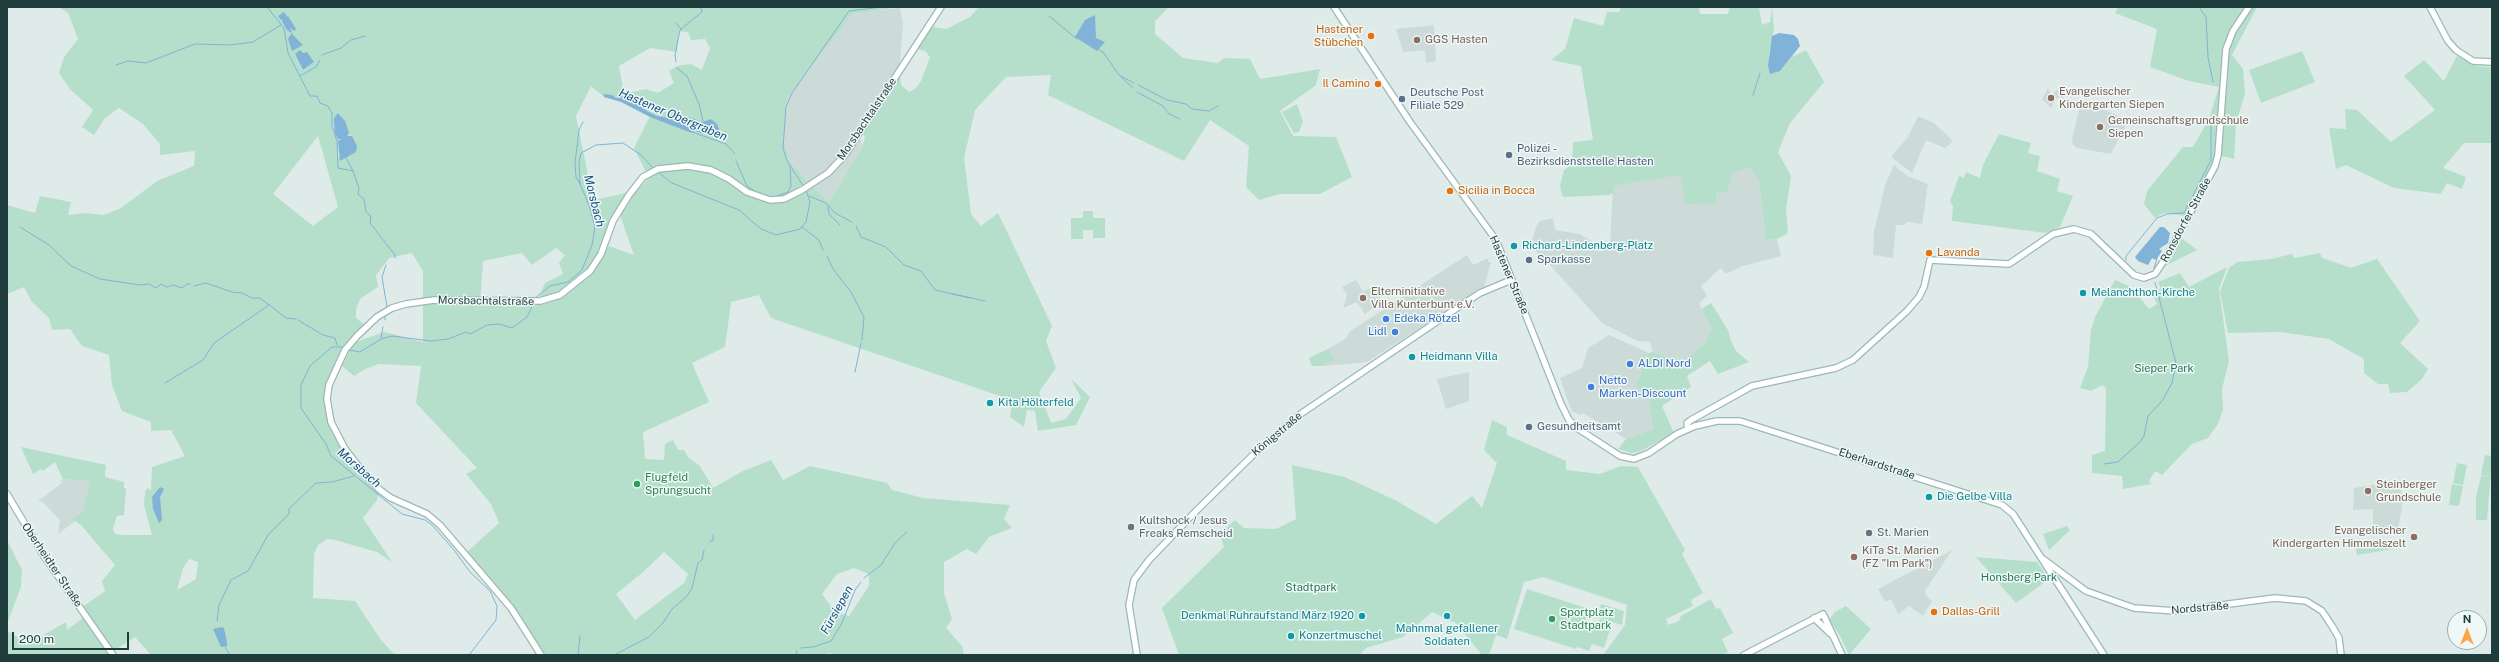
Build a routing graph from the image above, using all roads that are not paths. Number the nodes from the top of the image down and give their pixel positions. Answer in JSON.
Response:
{"nodes":[{"id":1,"x":941,"y":7,"type":"edge"},
{"id":2,"x":1334,"y":7,"type":"edge"},
{"id":3,"x":2249,"y":7,"type":"edge"},
{"id":4,"x":2430,"y":7,"type":"edge"},
{"id":5,"x":2492,"y":62,"type":"edge"},
{"id":6,"x":1511,"y":280,"type":"junction"},
{"id":7,"x":1688,"y":429,"type":"junction"},
{"id":8,"x":7,"y":494,"type":"edge"},
{"id":9,"x":2039,"y":556,"type":"junction"},
{"id":10,"x":1814,"y":618,"type":"junction"},
{"id":11,"x":1831,"y":634,"type":"junction"},
{"id":12,"x":113,"y":655,"type":"edge"},
{"id":13,"x":541,"y":655,"type":"edge"},
{"id":14,"x":1137,"y":655,"type":"edge"},
{"id":15,"x":1744,"y":655,"type":"edge"},
{"id":16,"x":1842,"y":655,"type":"edge"},
{"id":17,"x":2104,"y":655,"type":"edge"},
{"id":18,"x":2341,"y":655,"type":"edge"}],
"edges":[{"from":1,"to":13,"type":"main road","name":"Morsbachtalstraße"},
{"from":2,"to":6,"type":"main road","name":"Hastener Straße"},
{"from":3,"to":7,"type":"main road","name":"Ronsdorfer Straße"},
{"from":4,"to":5,"type":"main road"},
{"from":6,"to":7,"type":"main road","name":"Hastener Straße"},
{"from":6,"to":14,"type":"main road","name":"Königstraße"},
{"from":7,"to":9,"type":"main road","name":"Eberhardstraße"},
{"from":8,"to":12,"type":"main road","name":"Oberheidter Straße"},
{"from":9,"to":17,"type":"main road","name":"Eberhardstraße"},
{"from":9,"to":18,"type":"main road","name":"Nordstraße"},
{"from":10,"to":11,"type":"main road"},
{"from":10,"to":11,"type":"main road"},
{"from":10,"to":15,"type":"main road"},
{"from":11,"to":16,"type":"main road"}]}
